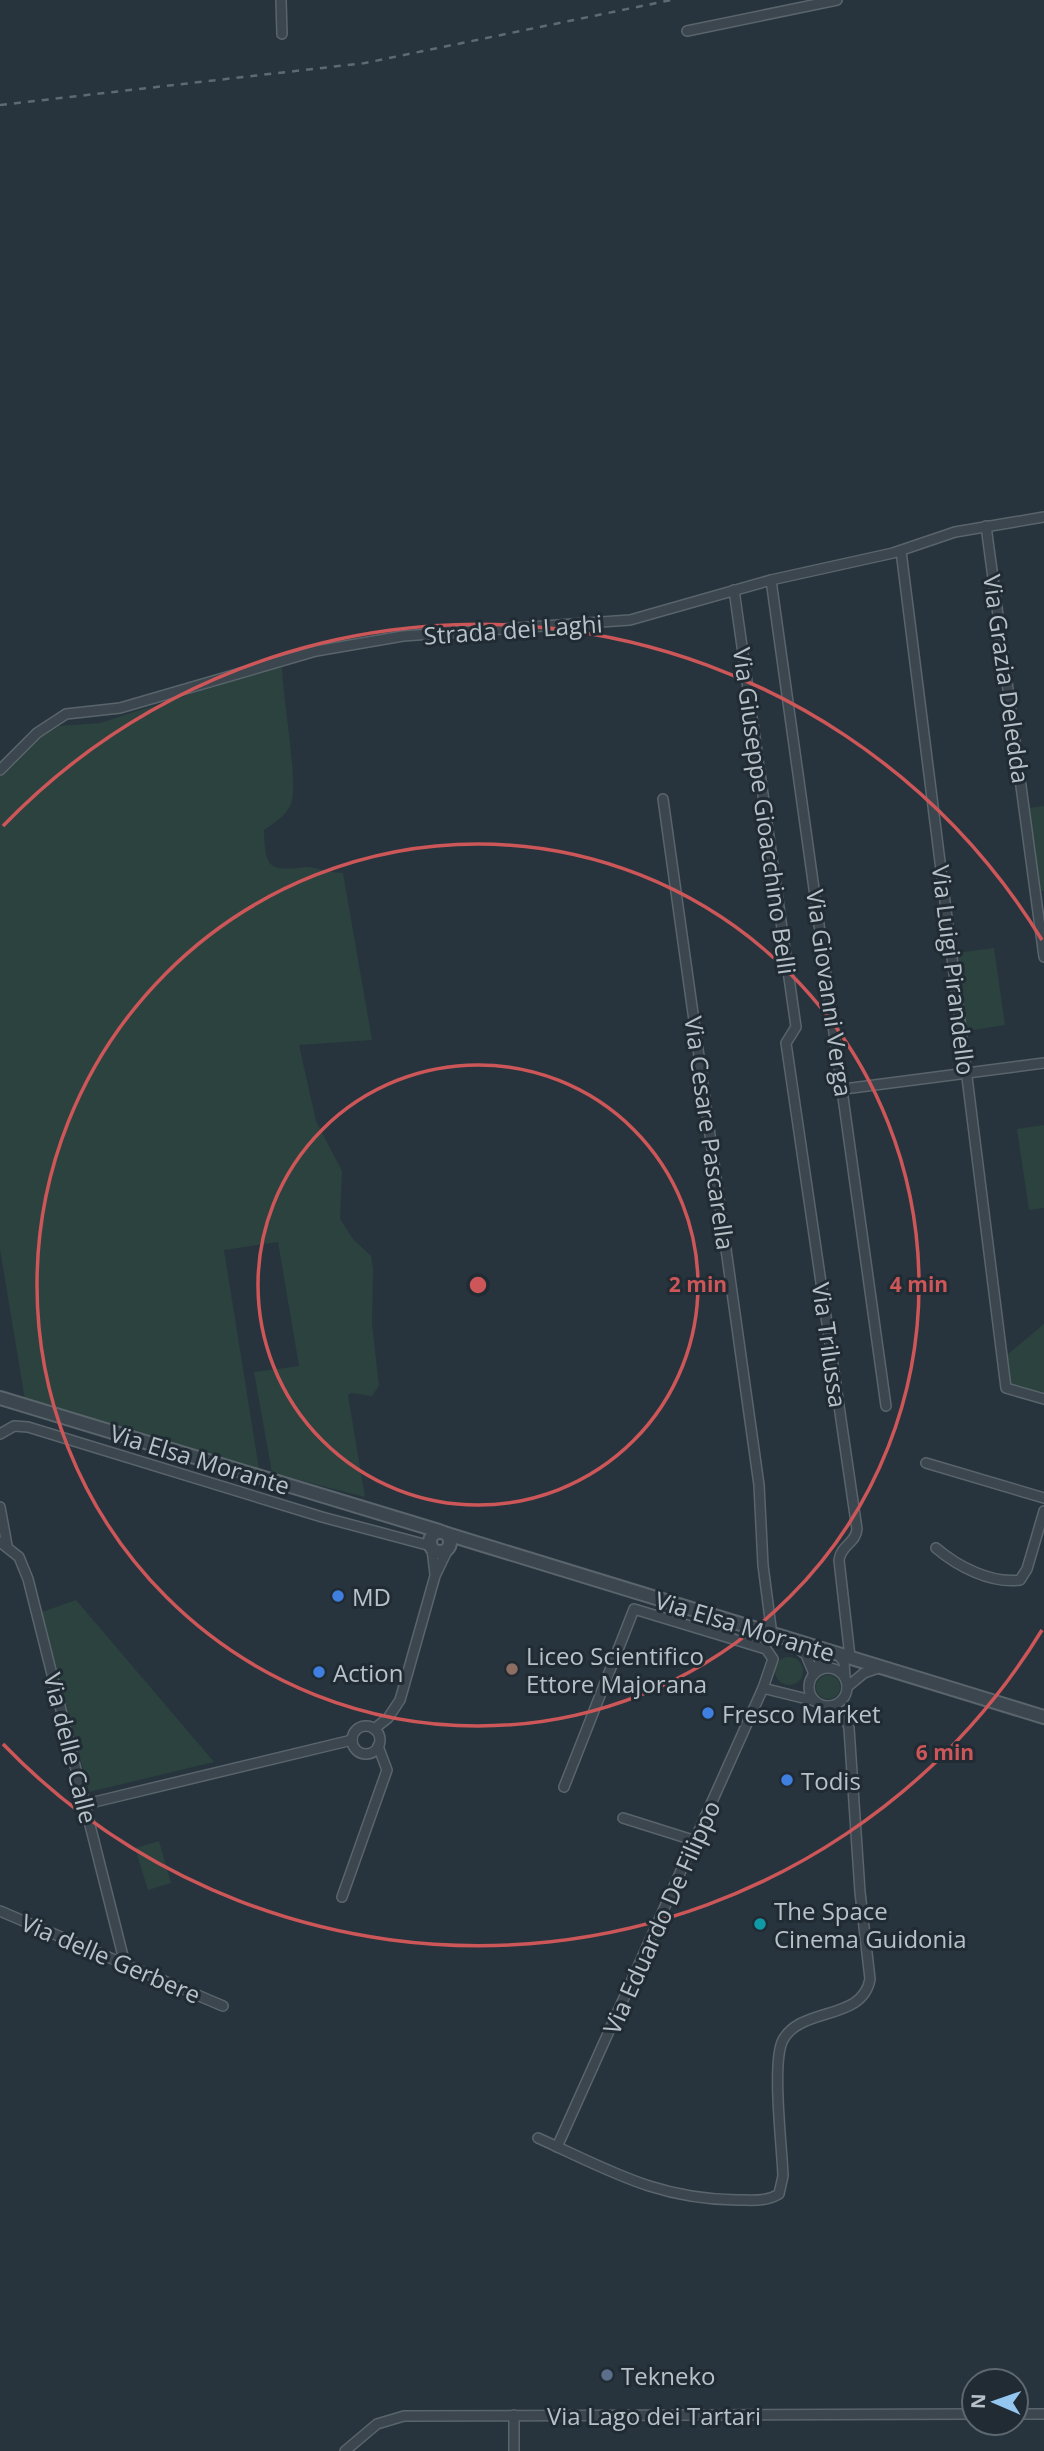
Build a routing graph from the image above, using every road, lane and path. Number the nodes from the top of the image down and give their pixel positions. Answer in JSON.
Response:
{"nodes":[{"id":1,"x":281,"y":0,"type":"edge"},
{"id":2,"x":836,"y":0,"type":"edge"},
{"id":3,"x":687,"y":31,"type":"dead end"},
{"id":4,"x":282,"y":34,"type":"dead end"},
{"id":5,"x":1044,"y":517,"type":"edge"},
{"id":6,"x":986,"y":526,"type":"junction"},
{"id":7,"x":901,"y":551,"type":"junction"},
{"id":8,"x":771,"y":580,"type":"junction"},
{"id":9,"x":734,"y":590,"type":"junction"},
{"id":10,"x":0,"y":770,"type":"edge"},
{"id":11,"x":663,"y":799,"type":"dead end"},
{"id":12,"x":1040,"y":896,"type":"edge"},
{"id":13,"x":1044,"y":957,"type":"edge"},
{"id":14,"x":795,"y":1032,"type":"joint"},
{"id":15,"x":1044,"y":1063,"type":"edge"},
{"id":16,"x":967,"y":1073,"type":"junction"},
{"id":17,"x":844,"y":1089,"type":"junction"},
{"id":18,"x":0,"y":1398,"type":"edge"},
{"id":19,"x":1044,"y":1399,"type":"edge"},
{"id":20,"x":886,"y":1406,"type":"dead end"},
{"id":21,"x":0,"y":1434,"type":"edge"},
{"id":22,"x":926,"y":1463,"type":"dead end"},
{"id":23,"x":1044,"y":1498,"type":"edge"},
{"id":24,"x":0,"y":1507,"type":"edge"},
{"id":25,"x":1044,"y":1511,"type":"edge"},
{"id":26,"x":443,"y":1533,"type":"junction"},
{"id":27,"x":4,"y":1544,"type":"edge"},
{"id":28,"x":431,"y":1547,"type":"junction"},
{"id":29,"x":936,"y":1548,"type":"dead end"},
{"id":30,"x":448,"y":1549,"type":"junction"},
{"id":31,"x":435,"y":1576,"type":"junction"},
{"id":32,"x":772,"y":1635,"type":"junction"},
{"id":33,"x":790,"y":1640,"type":"junction"},
{"id":34,"x":837,"y":1653,"type":"junction"},
{"id":35,"x":850,"y":1657,"type":"junction"},
{"id":36,"x":882,"y":1667,"type":"junction"},
{"id":37,"x":812,"y":1678,"type":"junction"},
{"id":38,"x":846,"y":1683,"type":"junction"},
{"id":39,"x":763,"y":1688,"type":"junction"},
{"id":40,"x":792,"y":1696,"type":"junction"},
{"id":41,"x":815,"y":1701,"type":"junction"},
{"id":42,"x":830,"y":1706,"type":"junction"},
{"id":43,"x":1044,"y":1717,"type":"edge"},
{"id":44,"x":374,"y":1729,"type":"junction"},
{"id":45,"x":352,"y":1740,"type":"junction"},
{"id":46,"x":378,"y":1746,"type":"junction"},
{"id":47,"x":564,"y":1787,"type":"dead end"},
{"id":48,"x":86,"y":1804,"type":"junction"},
{"id":49,"x":623,"y":1818,"type":"dead end"},
{"id":50,"x":696,"y":1841,"type":"junction"},
{"id":51,"x":342,"y":1897,"type":"dead end"},
{"id":52,"x":0,"y":1910,"type":"edge"},
{"id":53,"x":125,"y":1964,"type":"junction"},
{"id":54,"x":223,"y":2006,"type":"dead end"},
{"id":55,"x":538,"y":2138,"type":"dead end"},
{"id":56,"x":557,"y":2147,"type":"junction"},
{"id":57,"x":960,"y":2414,"type":"edge"},
{"id":58,"x":514,"y":2415,"type":"junction"},
{"id":59,"x":345,"y":2451,"type":"edge"},
{"id":60,"x":514,"y":2451,"type":"edge"}],
"edges":[{"from":1,"to":4,"type":"street"},
{"from":2,"to":3,"type":"street"},
{"from":5,"to":6,"type":"street","name":"Strada dei Laghi"},
{"from":6,"to":7,"type":"street","name":"Strada dei Laghi"},
{"from":6,"to":12,"type":"street","name":"Via Grazia Deledda"},
{"from":7,"to":8,"type":"street","name":"Strada dei Laghi"},
{"from":7,"to":16,"type":"street","name":"Via Luigi Pirandello"},
{"from":8,"to":9,"type":"street","name":"Strada dei Laghi"},
{"from":8,"to":17,"type":"street","name":"Via Giovanni Verga"},
{"from":9,"to":10,"type":"street","name":"Strada dei Laghi"},
{"from":9,"to":14,"type":"street","name":"Via Giuseppe Gioacchino Belli"},
{"from":11,"to":32,"type":"street","name":"Via Cesare Pascarella"},
{"from":12,"to":13,"type":"street","name":"Via Grazia Deledda"},
{"from":14,"to":35,"type":"street","name":"Via Trilussa"},
{"from":15,"to":16,"type":"street"},
{"from":16,"to":17,"type":"street"},
{"from":16,"to":19,"type":"street","name":"Via Luigi Pirandello"},
{"from":17,"to":20,"type":"street","name":"Via Giovanni Verga"},
{"from":18,"to":26,"type":"street","name":"Via Elsa Morante"},
{"from":21,"to":28,"type":"street"},
{"from":22,"to":23,"type":"street"},
{"from":24,"to":27,"type":"street"},
{"from":25,"to":29,"type":"street"},
{"from":26,"to":28,"type":"street"},
{"from":26,"to":30,"type":"street"},
{"from":26,"to":32,"type":"street","name":"Via Elsa Morante"},
{"from":27,"to":48,"type":"street","name":"Via delle Calle"},
{"from":28,"to":30,"type":"street"},
{"from":28,"to":31,"type":"street"},
{"from":30,"to":31,"type":"street"},
{"from":31,"to":44,"type":"street"},
{"from":32,"to":33,"type":"street","name":"Via Elsa Morante"},
{"from":33,"to":34,"type":"street","name":"Via Elsa Morante"},
{"from":33,"to":37,"type":"street"},
{"from":34,"to":35,"type":"street","name":"Via Elsa Morante"},
{"from":34,"to":37,"type":"street"},
{"from":34,"to":38,"type":"street"},
{"from":35,"to":36,"type":"street","name":"Via Elsa Morante"},
{"from":36,"to":38,"type":"street"},
{"from":36,"to":43,"type":"street","name":"Via Elsa Morante"},
{"from":37,"to":38,"type":"street"},
{"from":37,"to":40,"type":"street"},
{"from":37,"to":41,"type":"street"},
{"from":38,"to":42,"type":"street"},
{"from":39,"to":40,"type":"street"},
{"from":39,"to":47,"type":"street","name":"Via Eduardo De Filippo"},
{"from":39,"to":50,"type":"street","name":"Via Eduardo De Filippo"},
{"from":40,"to":41,"type":"street"},
{"from":41,"to":42,"type":"street"},
{"from":42,"to":56,"type":"street"},
{"from":44,"to":45,"type":"street"},
{"from":44,"to":46,"type":"street"},
{"from":45,"to":46,"type":"street"},
{"from":45,"to":48,"type":"street"},
{"from":46,"to":51,"type":"street"},
{"from":48,"to":53,"type":"street","name":"Via delle Calle"},
{"from":49,"to":50,"type":"street"},
{"from":50,"to":56,"type":"street","name":"Via Eduardo De Filippo"},
{"from":52,"to":53,"type":"street","name":"Via delle Gerbere"},
{"from":53,"to":54,"type":"street","name":"Via delle Gerbere"},
{"from":55,"to":56,"type":"street"},
{"from":57,"to":58,"type":"street","name":"Via Lago dei Tartari"},
{"from":58,"to":59,"type":"street","name":"Via Lago dei Tartari"},
{"from":58,"to":60,"type":"street"}]}
